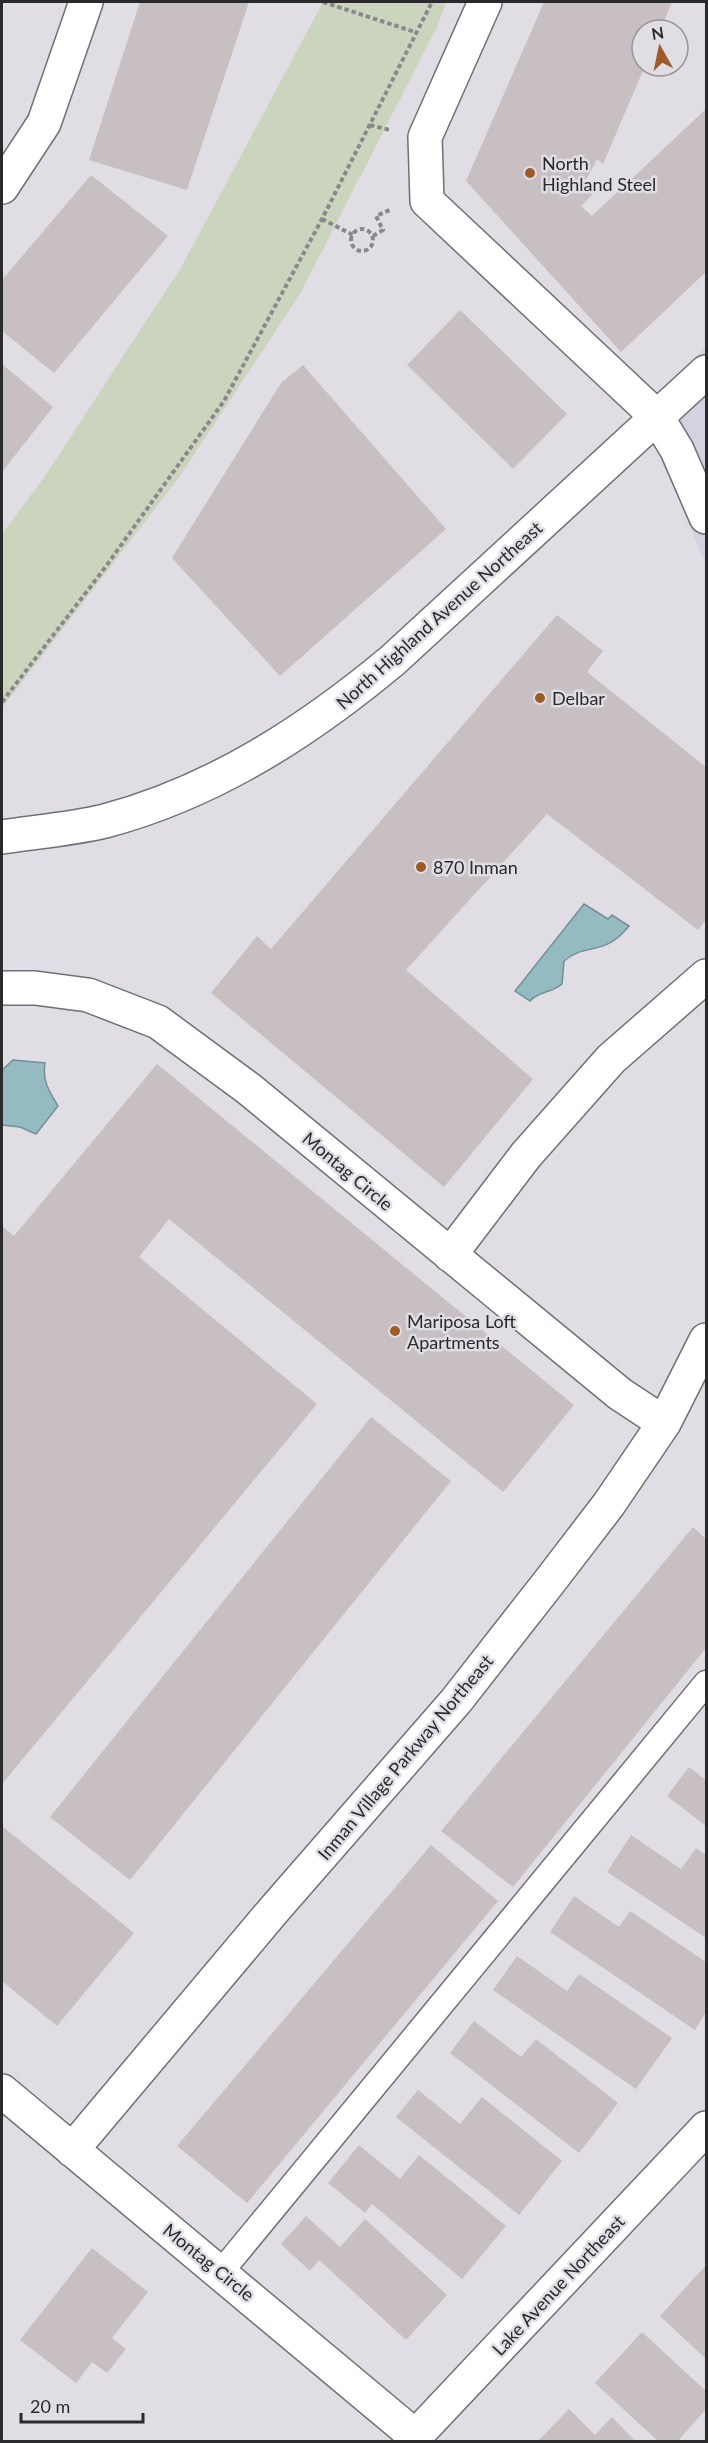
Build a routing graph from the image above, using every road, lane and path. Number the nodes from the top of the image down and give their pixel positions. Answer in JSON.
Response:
{"nodes":[{"id":1,"x":86,"y":2,"type":"edge"},
{"id":2,"x":323,"y":2,"type":"edge"},
{"id":3,"x":432,"y":2,"type":"edge"},
{"id":4,"x":485,"y":2,"type":"edge"},
{"id":5,"x":418,"y":33,"type":"junction"},
{"id":6,"x":2,"y":187,"type":"edge"},
{"id":7,"x":395,"y":208,"type":"dead end"},
{"id":8,"x":322,"y":219,"type":"junction"},
{"id":9,"x":353,"y":235,"type":"junction"},
{"id":10,"x":373,"y":236,"type":"junction"},
{"id":11,"x":706,"y":372,"type":"edge"},
{"id":12,"x":657,"y":417,"type":"junction"},
{"id":13,"x":706,"y":517,"type":"edge"},
{"id":14,"x":2,"y":702,"type":"edge"},
{"id":15,"x":2,"y":837,"type":"edge"},
{"id":16,"x":706,"y":976,"type":"edge"},
{"id":17,"x":2,"y":988,"type":"edge"},
{"id":18,"x":450,"y":1255,"type":"junction"},
{"id":19,"x":706,"y":1340,"type":"edge"},
{"id":20,"x":664,"y":1423,"type":"junction"},
{"id":21,"x":706,"y":1683,"type":"edge"},
{"id":22,"x":2,"y":2091,"type":"edge"},
{"id":23,"x":706,"y":2128,"type":"edge"},
{"id":24,"x":72,"y":2151,"type":"junction"},
{"id":25,"x":221,"y":2272,"type":"junction"},
{"id":26,"x":412,"y":2439,"type":"edge"}],
"edges":[{"from":1,"to":6,"type":"street"},
{"from":2,"to":5,"type":"path"},
{"from":3,"to":5,"type":"path"},
{"from":4,"to":12,"type":"street"},
{"from":5,"to":8,"type":"path"},
{"from":7,"to":10,"type":"path"},
{"from":8,"to":9,"type":"path"},
{"from":8,"to":14,"type":"path"},
{"from":9,"to":10,"type":"path"},
{"from":9,"to":10,"type":"path"},
{"from":11,"to":12,"type":"street","name":"North Highland Avenue Northeast"},
{"from":12,"to":13,"type":"street"},
{"from":12,"to":15,"type":"street","name":"North Highland Avenue Northeast"},
{"from":16,"to":18,"type":"street"},
{"from":17,"to":18,"type":"street","name":"Montag Circle"},
{"from":18,"to":20,"type":"street","name":"Montag Circle"},
{"from":19,"to":20,"type":"street","name":"Inman Village Parkway Northeast"},
{"from":20,"to":24,"type":"street","name":"Inman Village Parkway Northeast"},
{"from":21,"to":25,"type":"lane"},
{"from":22,"to":24,"type":"street","name":"Montag Circle"},
{"from":23,"to":26,"type":"street","name":"Lake Avenue Northeast"},
{"from":24,"to":25,"type":"street","name":"Montag Circle"},
{"from":25,"to":26,"type":"street","name":"Montag Circle"}]}
